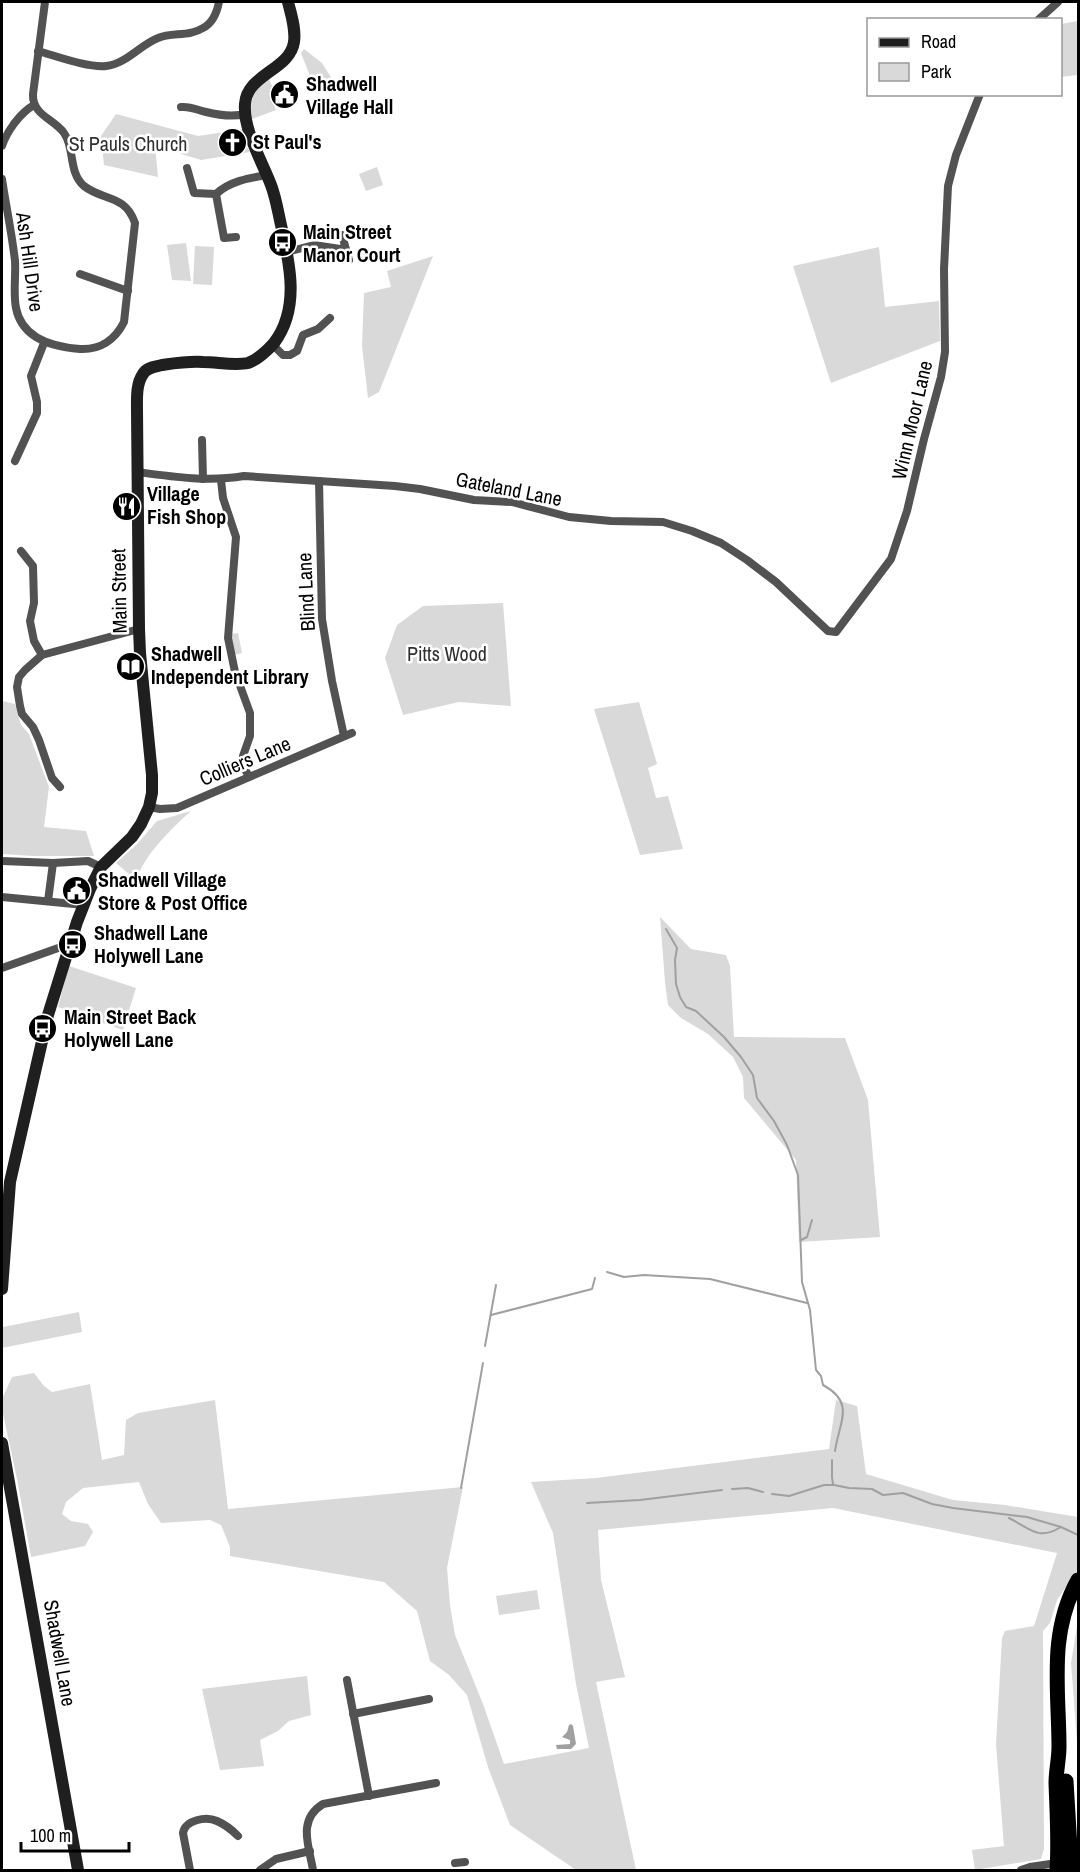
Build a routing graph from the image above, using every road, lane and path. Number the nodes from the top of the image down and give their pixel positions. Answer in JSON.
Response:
{"nodes":[{"id":1,"x":45,"y":2,"type":"edge"},
{"id":2,"x":219,"y":2,"type":"edge"},
{"id":3,"x":288,"y":2,"type":"edge"},
{"id":4,"x":1058,"y":2,"type":"edge"},
{"id":5,"x":1040,"y":18,"type":"edge"},
{"id":6,"x":38,"y":51,"type":"junction"},
{"id":7,"x":979,"y":96,"type":"edge"},
{"id":8,"x":34,"y":105,"type":"junction"},
{"id":9,"x":181,"y":106,"type":"dead end"},
{"id":10,"x":246,"y":114,"type":"junction"},
{"id":11,"x":2,"y":146,"type":"edge"},
{"id":12,"x":187,"y":168,"type":"dead end"},
{"id":13,"x":267,"y":176,"type":"junction"},
{"id":14,"x":2,"y":179,"type":"edge"},
{"id":15,"x":216,"y":194,"type":"junction"},
{"id":16,"x":342,"y":235,"type":"dead end"},
{"id":17,"x":236,"y":237,"type":"dead end"},
{"id":18,"x":345,"y":248,"type":"junction"},
{"id":19,"x":287,"y":252,"type":"junction"},
{"id":20,"x":349,"y":260,"type":"dead end"},
{"id":21,"x":80,"y":274,"type":"dead end"},
{"id":22,"x":129,"y":291,"type":"junction"},
{"id":23,"x":326,"y":308,"type":"dead end"},
{"id":24,"x":45,"y":343,"type":"junction"},
{"id":25,"x":273,"y":345,"type":"junction"},
{"id":26,"x":202,"y":440,"type":"dead end"},
{"id":27,"x":15,"y":460,"type":"dead end"},
{"id":28,"x":138,"y":472,"type":"junction"},
{"id":29,"x":203,"y":479,"type":"junction"},
{"id":30,"x":221,"y":480,"type":"junction"},
{"id":31,"x":319,"y":481,"type":"junction"},
{"id":32,"x":21,"y":552,"type":"dead end"},
{"id":33,"x":139,"y":629,"type":"junction"},
{"id":34,"x":838,"y":630,"type":"joint"},
{"id":35,"x":42,"y":655,"type":"junction"},
{"id":36,"x":348,"y":734,"type":"joint"},
{"id":37,"x":249,"y":777,"type":"junction"},
{"id":38,"x":60,"y":786,"type":"dead end"},
{"id":39,"x":149,"y":807,"type":"junction"},
{"id":40,"x":2,"y":861,"type":"edge"},
{"id":41,"x":53,"y":863,"type":"junction"},
{"id":42,"x":101,"y":867,"type":"junction"},
{"id":43,"x":2,"y":897,"type":"edge"},
{"id":44,"x":48,"y":902,"type":"junction"},
{"id":45,"x":84,"y":905,"type":"junction"},
{"id":46,"x":70,"y":946,"type":"junction"},
{"id":47,"x":2,"y":968,"type":"edge"},
{"id":48,"x":2,"y":1290,"type":"edge"},
{"id":49,"x":2,"y":1443,"type":"edge"},
{"id":50,"x":1078,"y":1580,"type":"edge"},
{"id":51,"x":347,"y":1680,"type":"dead end"},
{"id":52,"x":429,"y":1700,"type":"dead end"},
{"id":53,"x":353,"y":1714,"type":"junction"},
{"id":54,"x":436,"y":1784,"type":"dead end"},
{"id":55,"x":369,"y":1796,"type":"junction"},
{"id":56,"x":238,"y":1836,"type":"dead end"},
{"id":57,"x":310,"y":1851,"type":"junction"},
{"id":58,"x":1068,"y":1866,"type":"edge"},
{"id":59,"x":78,"y":1870,"type":"edge"},
{"id":60,"x":190,"y":1870,"type":"edge"},
{"id":61,"x":260,"y":1870,"type":"edge"},
{"id":62,"x":314,"y":1870,"type":"edge"},
{"id":63,"x":1022,"y":1870,"type":"edge"}],
"edges":[{"from":1,"to":6,"type":"street"},
{"from":2,"to":6,"type":"street"},
{"from":3,"to":10,"type":"street","name":"Main Street"},
{"from":4,"to":5,"type":"street"},
{"from":6,"to":8,"type":"street"},
{"from":7,"to":34,"type":"street","name":"Winn Moor Lane"},
{"from":8,"to":11,"type":"street"},
{"from":8,"to":22,"type":"street","name":"Ash Hill Drive"},
{"from":9,"to":10,"type":"street"},
{"from":10,"to":13,"type":"street","name":"Main Street"},
{"from":12,"to":15,"type":"street"},
{"from":13,"to":15,"type":"street"},
{"from":13,"to":19,"type":"street","name":"Main Street"},
{"from":14,"to":24,"type":"street","name":"Ash Hill Drive"},
{"from":15,"to":17,"type":"street"},
{"from":16,"to":18,"type":"street"},
{"from":18,"to":19,"type":"street"},
{"from":18,"to":20,"type":"street"},
{"from":19,"to":25,"type":"street","name":"Main Street"},
{"from":21,"to":22,"type":"street"},
{"from":22,"to":24,"type":"street","name":"Ash Hill Drive"},
{"from":23,"to":25,"type":"street"},
{"from":24,"to":27,"type":"street"},
{"from":25,"to":28,"type":"street","name":"Main Street"},
{"from":26,"to":29,"type":"street"},
{"from":28,"to":29,"type":"street","name":"Gateland Lane"},
{"from":28,"to":33,"type":"street","name":"Main Street"},
{"from":29,"to":30,"type":"street","name":"Gateland Lane"},
{"from":30,"to":31,"type":"street","name":"Gateland Lane"},
{"from":30,"to":37,"type":"street"},
{"from":31,"to":34,"type":"street","name":"Gateland Lane"},
{"from":31,"to":36,"type":"street","name":"Blind Lane"},
{"from":32,"to":35,"type":"street"},
{"from":33,"to":35,"type":"street"},
{"from":33,"to":39,"type":"street","name":"Main Street"},
{"from":35,"to":38,"type":"street"},
{"from":36,"to":37,"type":"street","name":"Colliers Lane"},
{"from":37,"to":39,"type":"street","name":"Colliers Lane"},
{"from":39,"to":42,"type":"street","name":"Main Street"},
{"from":40,"to":41,"type":"street"},
{"from":41,"to":42,"type":"street"},
{"from":41,"to":44,"type":"street"},
{"from":42,"to":45,"type":"street","name":"Main Street"},
{"from":43,"to":44,"type":"street"},
{"from":44,"to":45,"type":"street"},
{"from":45,"to":46,"type":"street","name":"Main Street"},
{"from":46,"to":47,"type":"street"},
{"from":46,"to":48,"type":"street","name":"Main Street"},
{"from":49,"to":59,"type":"street","name":"Shadwell Lane"},
{"from":50,"to":58,"type":"highway"},
{"from":51,"to":53,"type":"street"},
{"from":52,"to":53,"type":"street"},
{"from":53,"to":55,"type":"street"},
{"from":54,"to":55,"type":"street"},
{"from":55,"to":57,"type":"street"},
{"from":56,"to":60,"type":"street"},
{"from":57,"to":61,"type":"street"},
{"from":57,"to":62,"type":"street"},
{"from":58,"to":63,"type":"street"}]}
